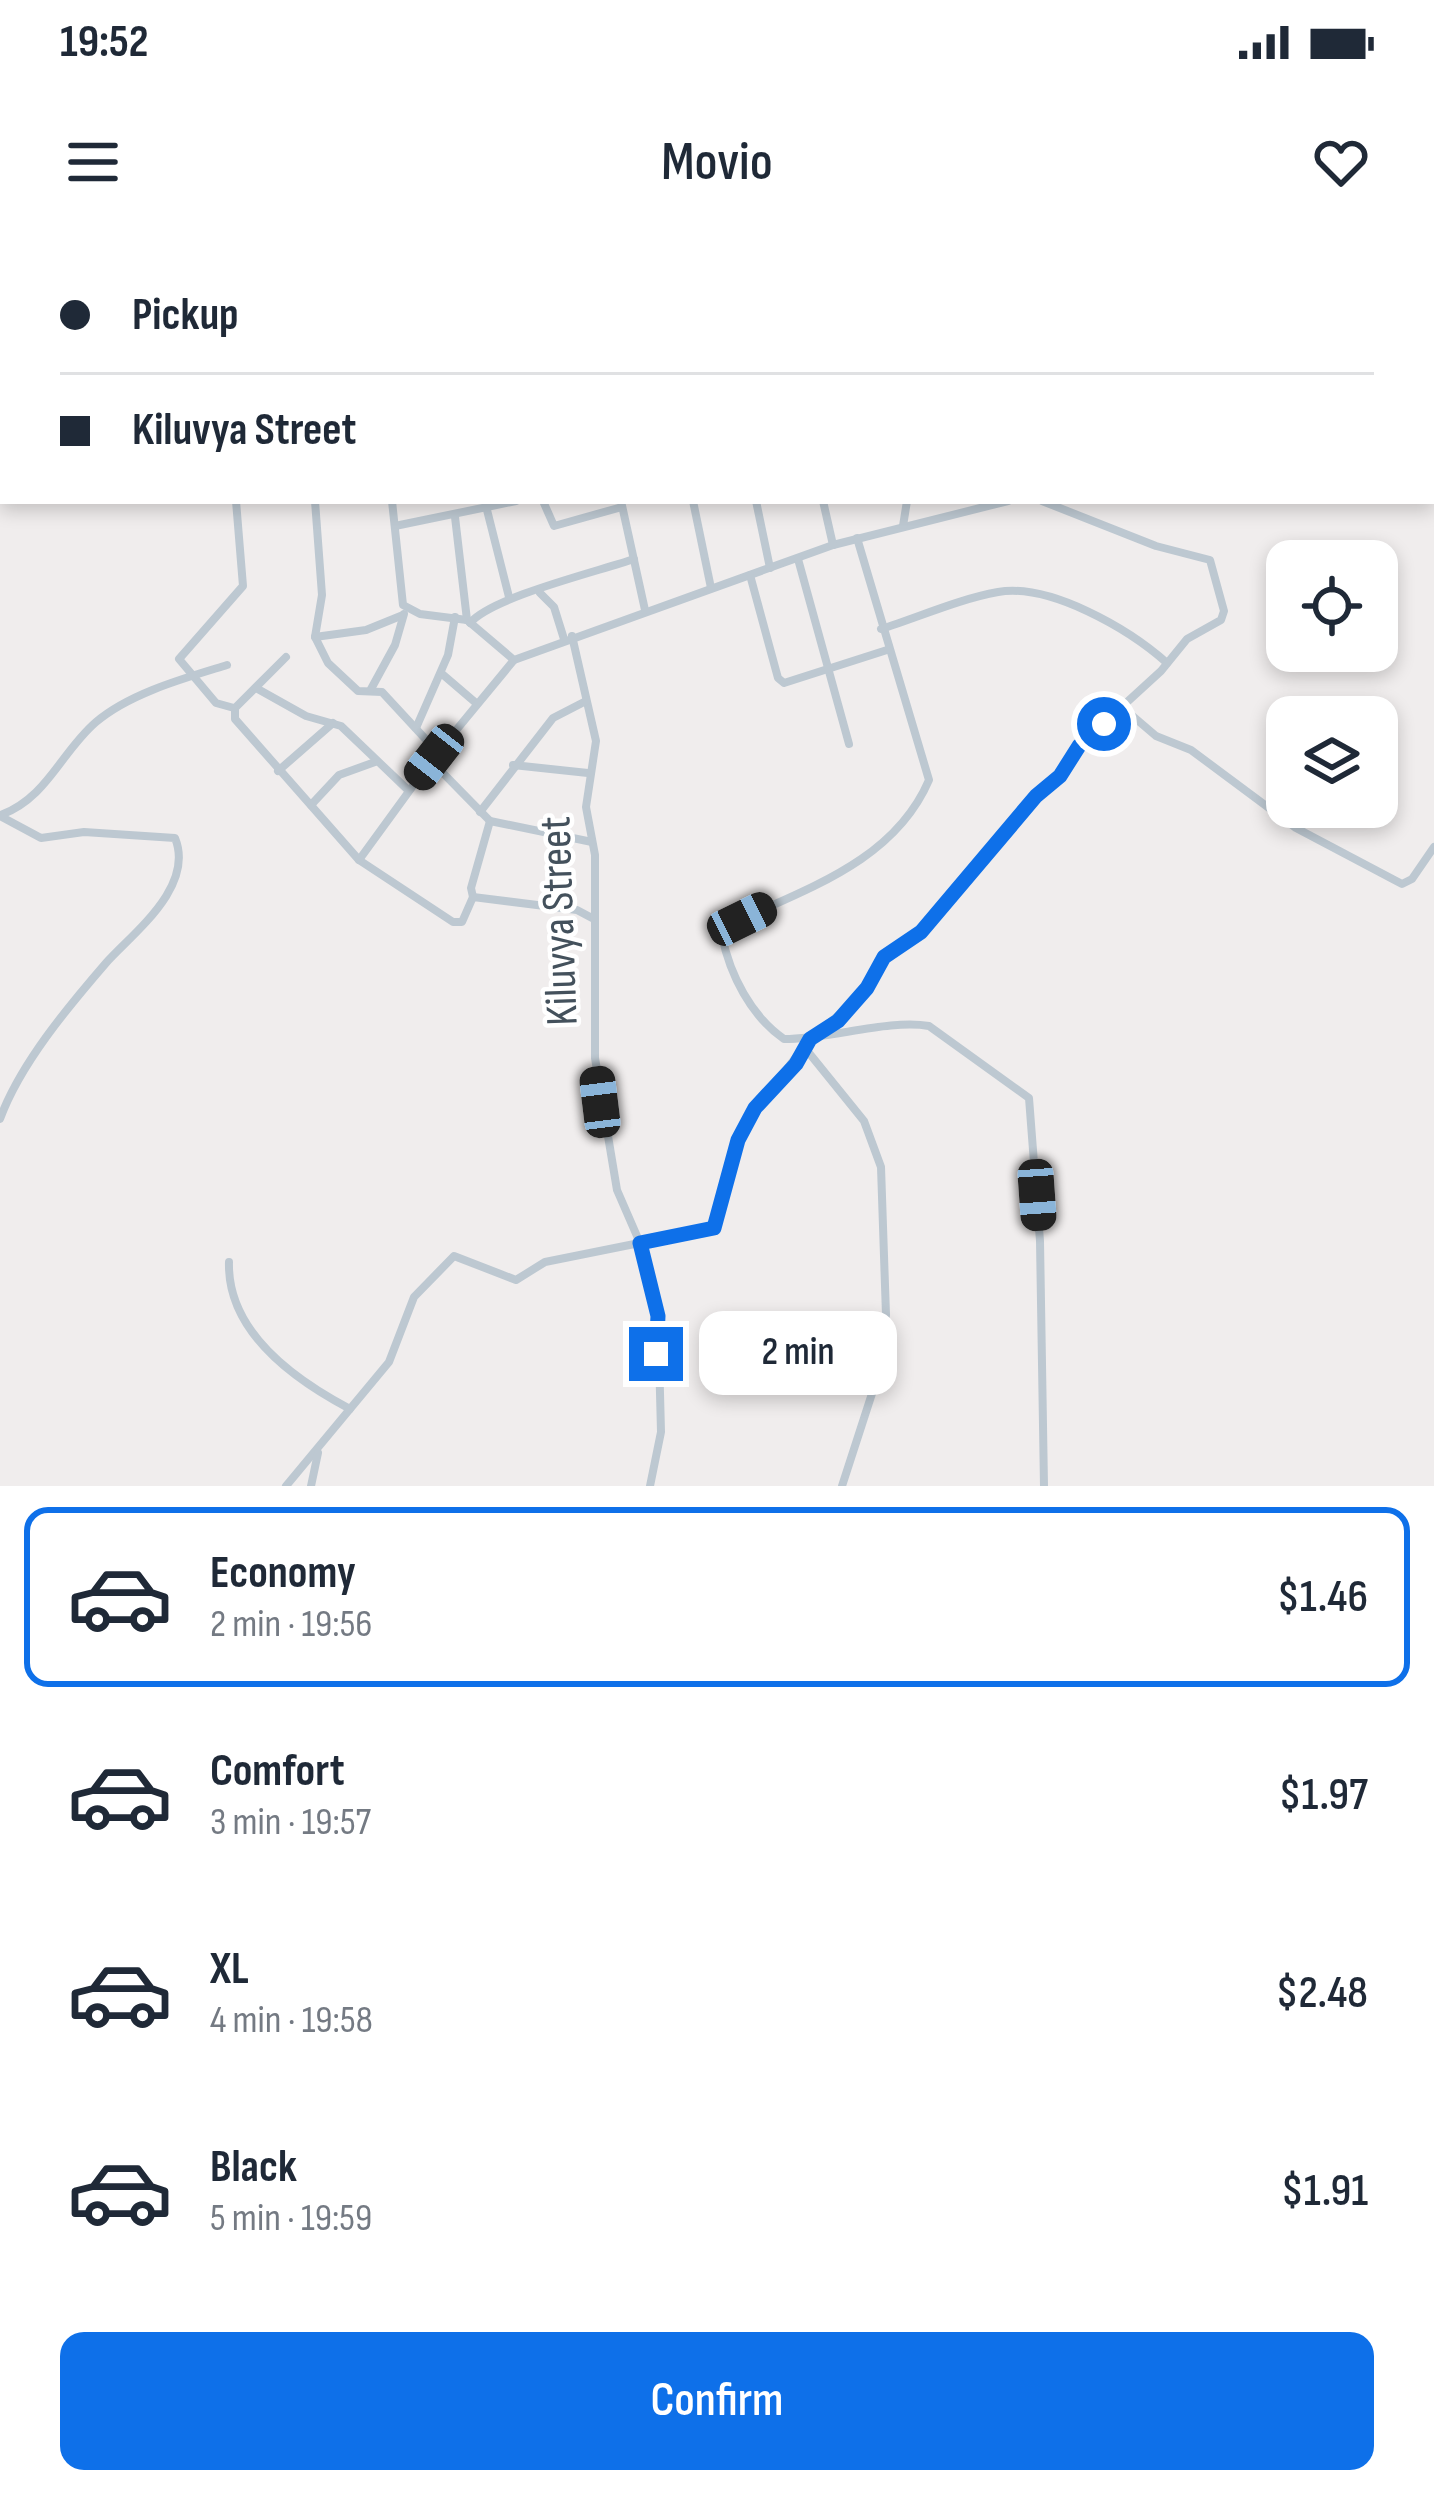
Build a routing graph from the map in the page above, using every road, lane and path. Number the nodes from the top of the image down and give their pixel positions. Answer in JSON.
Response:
{"nodes":[{"id":1,"x":236,"y":504,"type":"edge"},
{"id":2,"x":315,"y":504,"type":"edge"},
{"id":3,"x":392,"y":504,"type":"edge"},
{"id":4,"x":506,"y":504,"type":"edge"},
{"id":5,"x":543,"y":504,"type":"edge"},
{"id":6,"x":621,"y":504,"type":"edge"},
{"id":7,"x":694,"y":504,"type":"edge"},
{"id":8,"x":757,"y":504,"type":"edge"},
{"id":9,"x":824,"y":504,"type":"edge"},
{"id":10,"x":907,"y":504,"type":"edge"},
{"id":11,"x":995,"y":504,"type":"edge"},
{"id":12,"x":1050,"y":504,"type":"edge"},
{"id":13,"x":487,"y":510,"type":"junction"},
{"id":14,"x":455,"y":517,"type":"junction"},
{"id":15,"x":395,"y":526,"type":"junction"},
{"id":16,"x":903,"y":526,"type":"junction"},
{"id":17,"x":857,"y":538,"type":"junction"},
{"id":18,"x":833,"y":545,"type":"junction"},
{"id":19,"x":634,"y":559,"type":"junction"},
{"id":20,"x":798,"y":559,"type":"junction"},
{"id":21,"x":770,"y":568,"type":"junction"},
{"id":22,"x":750,"y":574,"type":"junction"},
{"id":23,"x":711,"y":588,"type":"junction"},
{"id":24,"x":539,"y":592,"type":"junction"},
{"id":25,"x":508,"y":597,"type":"junction"},
{"id":26,"x":645,"y":610,"type":"junction"},
{"id":27,"x":406,"y":612,"type":"junction"},
{"id":28,"x":455,"y":617,"type":"junction"},
{"id":29,"x":468,"y":621,"type":"junction"},
{"id":30,"x":881,"y":629,"type":"junction"},
{"id":31,"x":315,"y":637,"type":"junction"},
{"id":32,"x":568,"y":637,"type":"junction"},
{"id":33,"x":887,"y":650,"type":"junction"},
{"id":34,"x":286,"y":657,"type":"dead end"},
{"id":35,"x":514,"y":660,"type":"junction"},
{"id":36,"x":1167,"y":663,"type":"junction"},
{"id":37,"x":227,"y":664,"type":"dead end"},
{"id":38,"x":827,"y":670,"type":"junction"},
{"id":39,"x":441,"y":673,"type":"junction"},
{"id":40,"x":193,"y":676,"type":"junction"},
{"id":41,"x":255,"y":688,"type":"junction"},
{"id":42,"x":371,"y":689,"type":"junction"},
{"id":43,"x":586,"y":701,"type":"junction"},
{"id":44,"x":476,"y":703,"type":"junction"},
{"id":45,"x":1122,"y":707,"type":"junction"},
{"id":46,"x":235,"y":708,"type":"junction"},
{"id":47,"x":334,"y":722,"type":"junction"},
{"id":48,"x":416,"y":728,"type":"junction"},
{"id":49,"x":849,"y":744,"type":"dead end"},
{"id":50,"x":434,"y":757,"type":"junction"},
{"id":51,"x":376,"y":762,"type":"junction"},
{"id":52,"x":513,"y":765,"type":"junction"},
{"id":53,"x":278,"y":771,"type":"junction"},
{"id":54,"x":588,"y":773,"type":"junction"},
{"id":55,"x":408,"y":790,"type":"junction"},
{"id":56,"x":311,"y":805,"type":"junction"},
{"id":57,"x":480,"y":812,"type":"junction"},
{"id":58,"x":0,"y":816,"type":"edge"},
{"id":59,"x":490,"y":821,"type":"junction"},
{"id":60,"x":592,"y":842,"type":"junction"},
{"id":61,"x":1434,"y":847,"type":"edge"},
{"id":62,"x":359,"y":860,"type":"junction"},
{"id":63,"x":473,"y":897,"type":"junction"},
{"id":64,"x":592,"y":918,"type":"junction"},
{"id":65,"x":807,"y":1044,"type":"junction"},
{"id":66,"x":0,"y":1119,"type":"edge"},
{"id":67,"x":636,"y":1232,"type":"junction"},
{"id":68,"x":640,"y":1243,"type":"junction"},
{"id":69,"x":617,"y":1250,"type":"junction"},
{"id":70,"x":229,"y":1262,"type":"dead end"},
{"id":71,"x":350,"y":1409,"type":"junction"},
{"id":72,"x":319,"y":1453,"type":"junction"},
{"id":73,"x":286,"y":1486,"type":"edge"},
{"id":74,"x":311,"y":1486,"type":"edge"},
{"id":75,"x":650,"y":1486,"type":"edge"},
{"id":76,"x":842,"y":1486,"type":"edge"},
{"id":77,"x":1044,"y":1486,"type":"edge"}],
"edges":[{"from":1,"to":40,"type":"street"},
{"from":2,"to":31,"type":"street"},
{"from":3,"to":15,"type":"street"},
{"from":4,"to":13,"type":"street"},
{"from":5,"to":6,"type":"street"},
{"from":6,"to":19,"type":"street"},
{"from":7,"to":23,"type":"street"},
{"from":8,"to":21,"type":"street"},
{"from":9,"to":18,"type":"street"},
{"from":10,"to":16,"type":"street"},
{"from":11,"to":16,"type":"street"},
{"from":12,"to":36,"type":"street"},
{"from":13,"to":14,"type":"street"},
{"from":13,"to":25,"type":"street"},
{"from":14,"to":15,"type":"street"},
{"from":14,"to":29,"type":"street"},
{"from":15,"to":27,"type":"street"},
{"from":16,"to":17,"type":"street"},
{"from":17,"to":18,"type":"street"},
{"from":17,"to":30,"type":"street"},
{"from":18,"to":20,"type":"street"},
{"from":19,"to":24,"type":"street"},
{"from":19,"to":26,"type":"street"},
{"from":20,"to":21,"type":"street"},
{"from":20,"to":38,"type":"street"},
{"from":21,"to":22,"type":"street"},
{"from":22,"to":23,"type":"street"},
{"from":22,"to":38,"type":"street"},
{"from":23,"to":26,"type":"street"},
{"from":24,"to":25,"type":"street"},
{"from":24,"to":32,"type":"street","name":"Kiluvya Street"},
{"from":25,"to":29,"type":"street"},
{"from":26,"to":32,"type":"street"},
{"from":27,"to":28,"type":"street"},
{"from":27,"to":31,"type":"street"},
{"from":27,"to":42,"type":"street"},
{"from":28,"to":29,"type":"street"},
{"from":28,"to":39,"type":"street"},
{"from":29,"to":35,"type":"street"},
{"from":30,"to":33,"type":"street"},
{"from":30,"to":36,"type":"street"},
{"from":31,"to":42,"type":"street"},
{"from":32,"to":35,"type":"street"},
{"from":32,"to":43,"type":"street","name":"Kiluvya Street"},
{"from":33,"to":38,"type":"street"},
{"from":33,"to":65,"type":"street"},
{"from":34,"to":41,"type":"street"},
{"from":35,"to":44,"type":"street"},
{"from":36,"to":45,"type":"street"},
{"from":37,"to":40,"type":"street"},
{"from":38,"to":49,"type":"street"},
{"from":39,"to":44,"type":"street"},
{"from":39,"to":48,"type":"street"},
{"from":40,"to":46,"type":"street"},
{"from":40,"to":58,"type":"street"},
{"from":41,"to":46,"type":"street"},
{"from":41,"to":47,"type":"street"},
{"from":42,"to":48,"type":"street"},
{"from":43,"to":52,"type":"street"},
{"from":43,"to":54,"type":"street","name":"Kiluvya Street"},
{"from":44,"to":50,"type":"street"},
{"from":45,"to":61,"type":"street"},
{"from":45,"to":65,"type":"street"},
{"from":46,"to":53,"type":"street"},
{"from":47,"to":51,"type":"street"},
{"from":47,"to":53,"type":"street"},
{"from":48,"to":50,"type":"street"},
{"from":50,"to":55,"type":"street"},
{"from":50,"to":57,"type":"street"},
{"from":51,"to":55,"type":"street"},
{"from":51,"to":56,"type":"street"},
{"from":52,"to":54,"type":"street"},
{"from":52,"to":57,"type":"street"},
{"from":53,"to":56,"type":"street"},
{"from":54,"to":60,"type":"street","name":"Kiluvya Street"},
{"from":55,"to":62,"type":"street"},
{"from":56,"to":62,"type":"street"},
{"from":57,"to":59,"type":"street"},
{"from":58,"to":66,"type":"street"},
{"from":59,"to":60,"type":"street"},
{"from":59,"to":63,"type":"street"},
{"from":60,"to":64,"type":"street","name":"Kiluvya Street"},
{"from":62,"to":63,"type":"street"},
{"from":63,"to":64,"type":"street"},
{"from":64,"to":67,"type":"street","name":"Kiluvya Street"},
{"from":65,"to":68,"type":"street"},
{"from":65,"to":76,"type":"street"},
{"from":65,"to":77,"type":"street"},
{"from":67,"to":68,"type":"street","name":"Kiluvya Street"},
{"from":67,"to":69,"type":"street"},
{"from":68,"to":69,"type":"street"},
{"from":68,"to":75,"type":"street","name":"Kiluvya Street"},
{"from":69,"to":71,"type":"street"},
{"from":70,"to":71,"type":"street"},
{"from":71,"to":72,"type":"street"},
{"from":72,"to":73,"type":"street"},
{"from":72,"to":74,"type":"street"}]}
